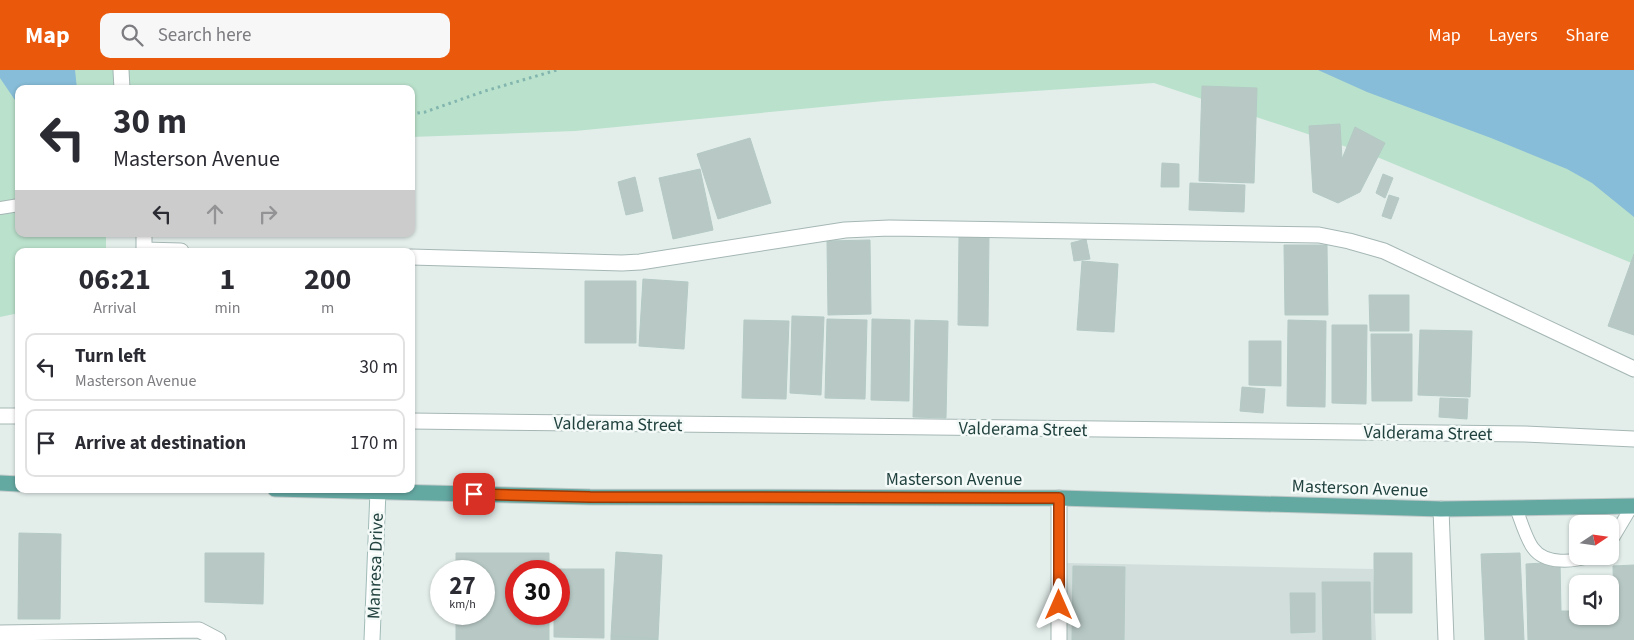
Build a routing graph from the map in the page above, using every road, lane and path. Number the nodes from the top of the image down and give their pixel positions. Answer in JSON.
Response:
{"nodes":[{"id":1,"x":121,"y":70,"type":"edge"},
{"id":2,"x":557,"y":70,"type":"edge"},
{"id":3,"x":122,"y":85,"type":"edge"},
{"id":4,"x":415,"y":113,"type":"edge"},
{"id":5,"x":15,"y":206,"type":"edge"},
{"id":6,"x":0,"y":208,"type":"edge"},
{"id":7,"x":415,"y":257,"type":"edge"},
{"id":8,"x":1634,"y":369,"type":"edge"},
{"id":9,"x":0,"y":416,"type":"edge"},
{"id":10,"x":15,"y":416,"type":"edge"},
{"id":11,"x":415,"y":421,"type":"edge"},
{"id":12,"x":1634,"y":439,"type":"edge"},
{"id":13,"x":0,"y":484,"type":"edge"},
{"id":14,"x":15,"y":484,"type":"edge"},
{"id":15,"x":415,"y":492,"type":"edge"},
{"id":16,"x":378,"y":493,"type":"edge"},
{"id":17,"x":1059,"y":498,"type":"junction"},
{"id":18,"x":1633,"y":506,"type":"edge"},
{"id":19,"x":1516,"y":508,"type":"junction"},
{"id":20,"x":1441,"y":509,"type":"junction"},
{"id":21,"x":1619,"y":529,"type":"edge"},
{"id":22,"x":1569,"y":560,"type":"edge"},
{"id":23,"x":0,"y":632,"type":"edge"},
{"id":24,"x":218,"y":640,"type":"edge"},
{"id":25,"x":372,"y":640,"type":"edge"},
{"id":26,"x":1059,"y":640,"type":"edge"},
{"id":27,"x":1446,"y":640,"type":"edge"}],
"edges":[{"from":1,"to":3,"type":"street"},
{"from":2,"to":4,"type":"path"},
{"from":5,"to":6,"type":"lane"},
{"from":7,"to":8,"type":"street"},
{"from":9,"to":10,"type":"street"},
{"from":11,"to":12,"type":"street","name":"Valderama Street"},
{"from":13,"to":14,"type":"main road"},
{"from":15,"to":17,"type":"main road","name":"Masterson Avenue"},
{"from":16,"to":25,"type":"street","name":"Manresa Drive"},
{"from":17,"to":20,"type":"main road","name":"Masterson Avenue"},
{"from":17,"to":26,"type":"street"},
{"from":18,"to":19,"type":"main road","name":"Masterson Avenue"},
{"from":18,"to":21,"type":"lane"},
{"from":19,"to":20,"type":"main road","name":"Masterson Avenue"},
{"from":19,"to":22,"type":"lane"},
{"from":20,"to":27,"type":"street"},
{"from":23,"to":24,"type":"street"}]}
